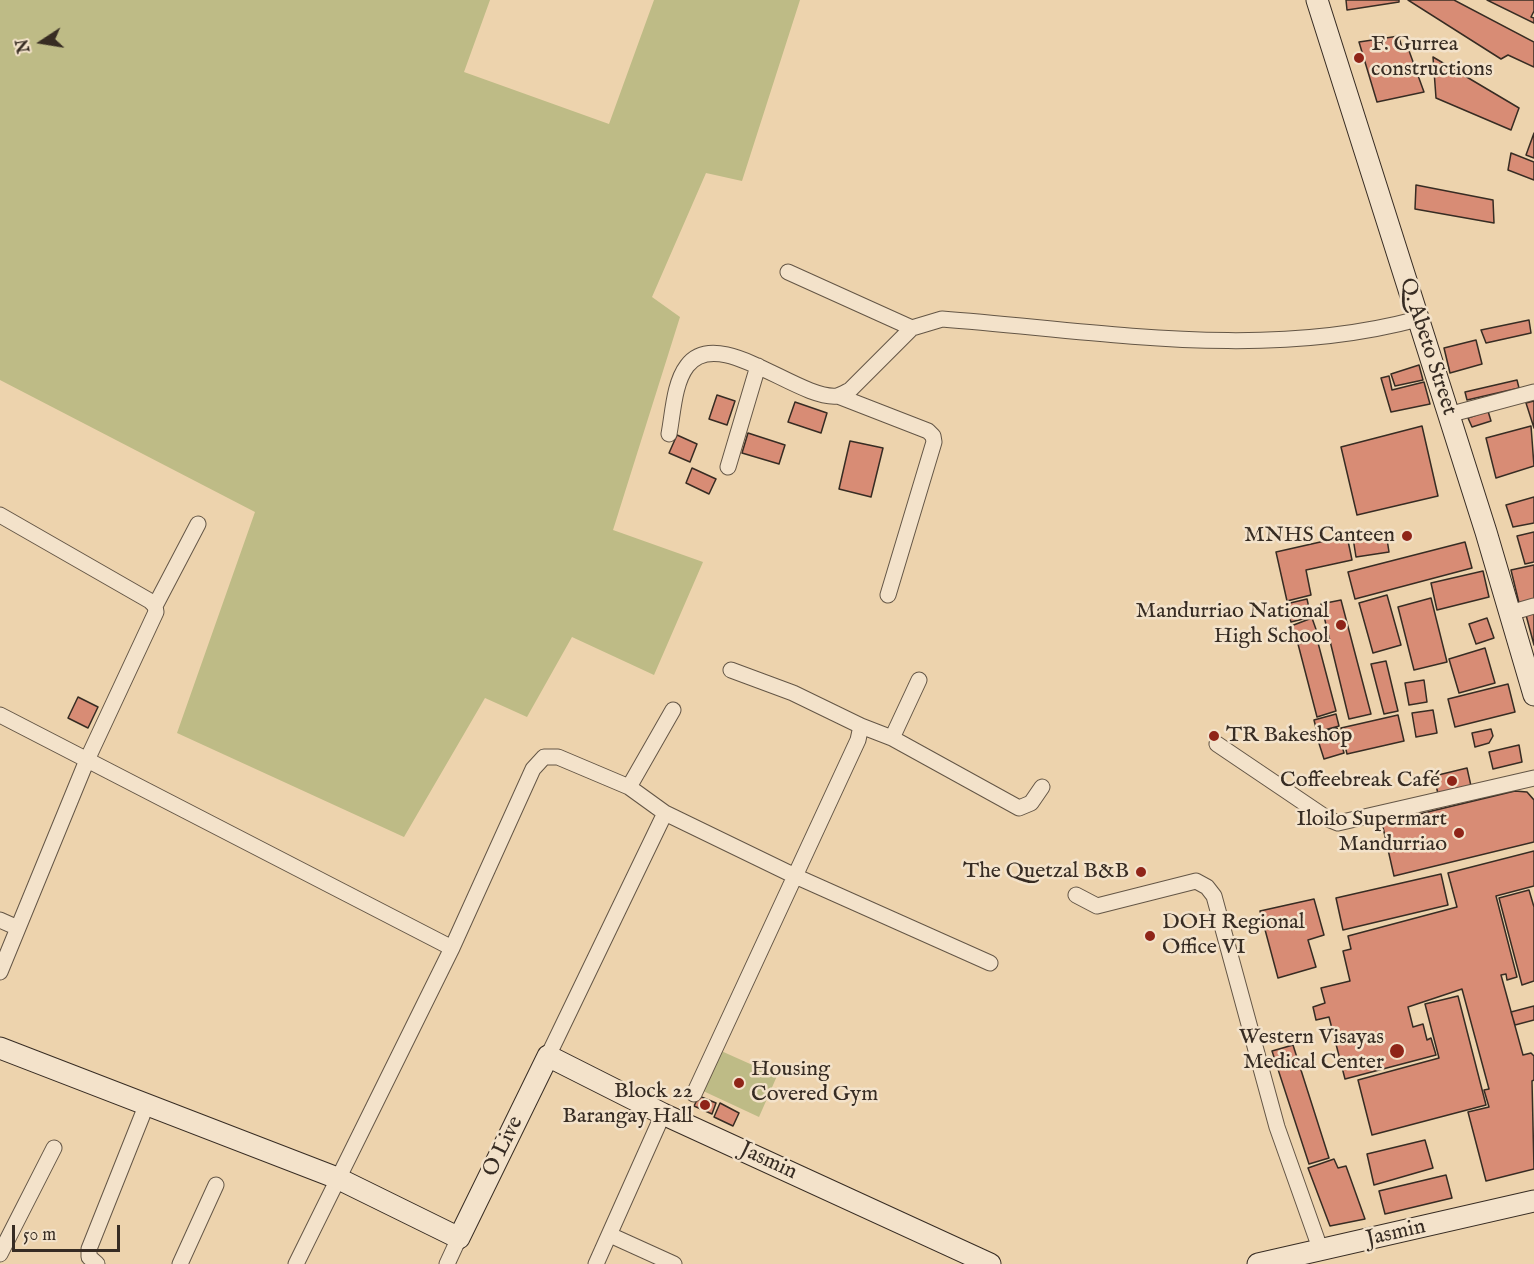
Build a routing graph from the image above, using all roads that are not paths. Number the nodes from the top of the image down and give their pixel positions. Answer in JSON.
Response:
{"nodes":[{"id":1,"x":1317,"y":0,"type":"edge"},
{"id":2,"x":788,"y":272,"type":"dead end"},
{"id":3,"x":1418,"y":319,"type":"junction"},
{"id":4,"x":912,"y":328,"type":"junction"},
{"id":5,"x":758,"y":366,"type":"junction"},
{"id":6,"x":1534,"y":392,"type":"edge"},
{"id":7,"x":838,"y":396,"type":"junction"},
{"id":8,"x":1448,"y":415,"type":"junction"},
{"id":9,"x":669,"y":434,"type":"dead end"},
{"id":10,"x":728,"y":467,"type":"dead end"},
{"id":11,"x":0,"y":515,"type":"edge"},
{"id":12,"x":198,"y":524,"type":"dead end"},
{"id":13,"x":888,"y":595,"type":"dead end"},
{"id":14,"x":155,"y":606,"type":"junction"},
{"id":15,"x":1534,"y":606,"type":"edge"},
{"id":16,"x":1510,"y":613,"type":"junction"},
{"id":17,"x":731,"y":670,"type":"dead end"},
{"id":18,"x":919,"y":680,"type":"dead end"},
{"id":19,"x":1534,"y":695,"type":"edge"},
{"id":20,"x":673,"y":710,"type":"dead end"},
{"id":21,"x":0,"y":715,"type":"edge"},
{"id":22,"x":861,"y":726,"type":"junction"},
{"id":23,"x":892,"y":738,"type":"junction"},
{"id":24,"x":1217,"y":744,"type":"dead end"},
{"id":25,"x":87,"y":760,"type":"junction"},
{"id":26,"x":1534,"y":778,"type":"edge"},
{"id":27,"x":629,"y":787,"type":"junction"},
{"id":28,"x":1042,"y":787,"type":"dead end"},
{"id":29,"x":665,"y":813,"type":"junction"},
{"id":30,"x":795,"y":876,"type":"junction"},
{"id":31,"x":1076,"y":895,"type":"dead end"},
{"id":32,"x":0,"y":920,"type":"edge"},
{"id":33,"x":18,"y":928,"type":"junction"},
{"id":34,"x":452,"y":948,"type":"junction"},
{"id":35,"x":990,"y":963,"type":"dead end"},
{"id":36,"x":0,"y":972,"type":"edge"},
{"id":37,"x":0,"y":1048,"type":"edge"},
{"id":38,"x":548,"y":1056,"type":"junction"},
{"id":39,"x":694,"y":1094,"type":"dead end"},
{"id":40,"x":146,"y":1106,"type":"junction"},
{"id":41,"x":663,"y":1114,"type":"junction"},
{"id":42,"x":54,"y":1148,"type":"dead end"},
{"id":43,"x":337,"y":1178,"type":"junction"},
{"id":44,"x":216,"y":1185,"type":"dead end"},
{"id":45,"x":1534,"y":1201,"type":"edge"},
{"id":46,"x":610,"y":1235,"type":"junction"},
{"id":47,"x":459,"y":1238,"type":"junction"},
{"id":48,"x":1321,"y":1251,"type":"junction"},
{"id":49,"x":0,"y":1254,"type":"edge"},
{"id":50,"x":97,"y":1264,"type":"edge"},
{"id":51,"x":180,"y":1264,"type":"edge"},
{"id":52,"x":296,"y":1264,"type":"edge"},
{"id":53,"x":447,"y":1264,"type":"edge"},
{"id":54,"x":596,"y":1264,"type":"edge"},
{"id":55,"x":674,"y":1264,"type":"edge"},
{"id":56,"x":990,"y":1264,"type":"edge"},
{"id":57,"x":1258,"y":1264,"type":"edge"}],
"edges":[{"from":1,"to":3,"type":"street","name":"Q. Abeto Street"},
{"from":2,"to":4,"type":"street"},
{"from":3,"to":4,"type":"street"},
{"from":3,"to":8,"type":"street","name":"Q. Abeto Street"},
{"from":4,"to":7,"type":"street"},
{"from":5,"to":7,"type":"street"},
{"from":5,"to":9,"type":"street"},
{"from":5,"to":10,"type":"street"},
{"from":6,"to":8,"type":"street"},
{"from":7,"to":13,"type":"street"},
{"from":8,"to":16,"type":"street","name":"Q. Abeto Street"},
{"from":11,"to":14,"type":"street"},
{"from":12,"to":14,"type":"street"},
{"from":14,"to":25,"type":"street"},
{"from":15,"to":16,"type":"street"},
{"from":16,"to":19,"type":"street","name":"Q. Abeto Street"},
{"from":17,"to":22,"type":"street"},
{"from":18,"to":23,"type":"street"},
{"from":20,"to":27,"type":"street"},
{"from":21,"to":25,"type":"street"},
{"from":22,"to":23,"type":"street"},
{"from":22,"to":30,"type":"street"},
{"from":23,"to":28,"type":"street"},
{"from":24,"to":26,"type":"street"},
{"from":25,"to":33,"type":"street"},
{"from":25,"to":34,"type":"street"},
{"from":27,"to":29,"type":"street"},
{"from":27,"to":34,"type":"street"},
{"from":29,"to":30,"type":"street"},
{"from":29,"to":38,"type":"street"},
{"from":30,"to":35,"type":"street"},
{"from":30,"to":39,"type":"street"},
{"from":31,"to":48,"type":"street"},
{"from":32,"to":33,"type":"street"},
{"from":33,"to":36,"type":"street"},
{"from":34,"to":43,"type":"street"},
{"from":37,"to":40,"type":"street"},
{"from":38,"to":41,"type":"street","name":"Jasmin"},
{"from":38,"to":47,"type":"street","name":"O Live"},
{"from":40,"to":43,"type":"street"},
{"from":40,"to":50,"type":"street"},
{"from":41,"to":46,"type":"street"},
{"from":41,"to":56,"type":"street","name":"Jasmin"},
{"from":42,"to":49,"type":"street"},
{"from":43,"to":47,"type":"street"},
{"from":43,"to":52,"type":"street"},
{"from":44,"to":51,"type":"street"},
{"from":45,"to":48,"type":"street","name":"Jasmin"},
{"from":46,"to":54,"type":"street"},
{"from":46,"to":55,"type":"street"},
{"from":47,"to":53,"type":"street"},
{"from":48,"to":57,"type":"street","name":"Jasmin"}]}
